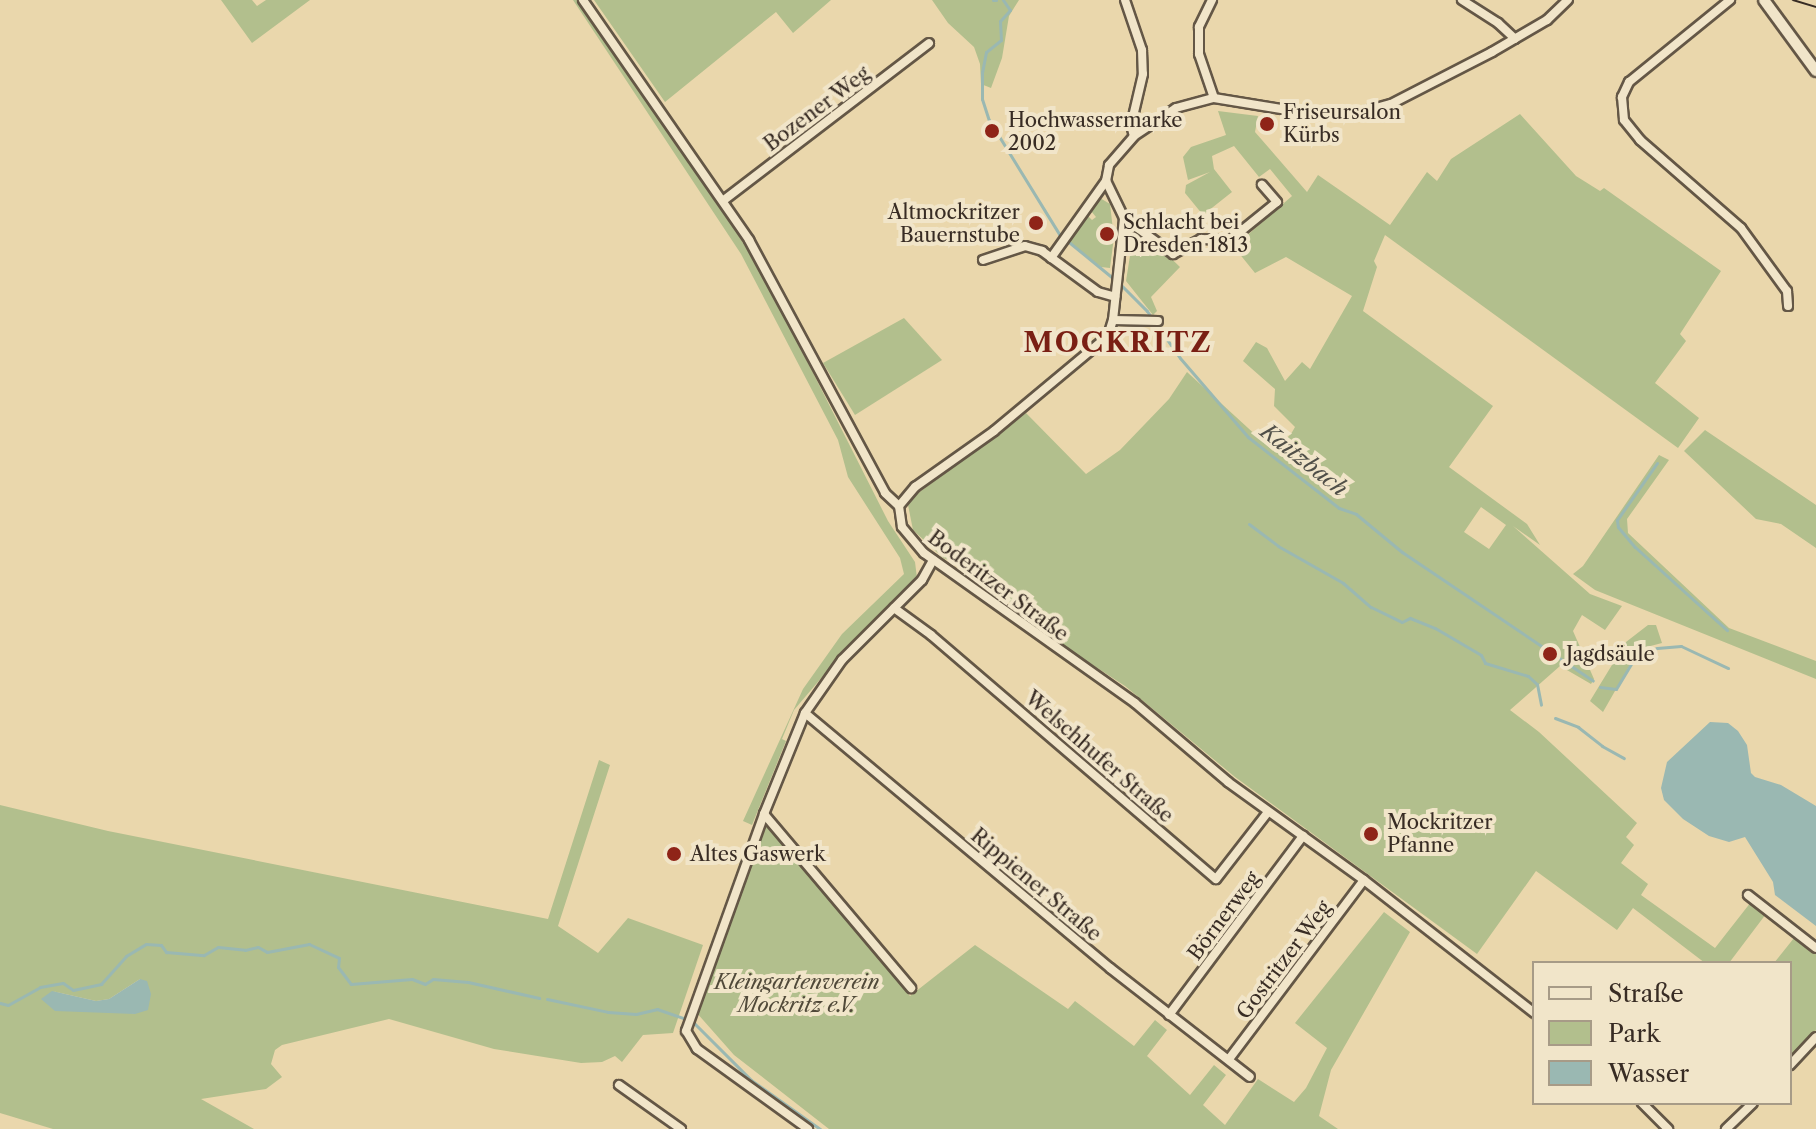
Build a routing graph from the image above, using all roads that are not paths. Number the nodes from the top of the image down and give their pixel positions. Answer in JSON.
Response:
{"nodes":[{"id":1,"x":583,"y":0,"type":"edge"},
{"id":2,"x":1125,"y":0,"type":"edge"},
{"id":3,"x":1212,"y":0,"type":"edge"},
{"id":4,"x":1462,"y":0,"type":"edge"},
{"id":5,"x":1568,"y":0,"type":"edge"},
{"id":6,"x":1730,"y":0,"type":"edge"},
{"id":7,"x":1764,"y":0,"type":"edge"},
{"id":8,"x":1515,"y":39,"type":"junction"},
{"id":9,"x":929,"y":43,"type":"dead end"},
{"id":10,"x":1816,"y":71,"type":"edge"},
{"id":11,"x":1214,"y":98,"type":"junction"},
{"id":12,"x":1134,"y":136,"type":"junction"},
{"id":13,"x":1106,"y":181,"type":"junction"},
{"id":14,"x":1262,"y":185,"type":"dead end"},
{"id":15,"x":724,"y":200,"type":"junction"},
{"id":16,"x":1124,"y":218,"type":"junction"},
{"id":17,"x":1051,"y":258,"type":"junction"},
{"id":18,"x":983,"y":260,"type":"dead end"},
{"id":19,"x":1115,"y":297,"type":"junction"},
{"id":20,"x":1788,"y":306,"type":"dead end"},
{"id":21,"x":1113,"y":320,"type":"junction"},
{"id":22,"x":1153,"y":320,"type":"dead end"},
{"id":23,"x":899,"y":506,"type":"junction"},
{"id":24,"x":933,"y":560,"type":"junction"},
{"id":25,"x":894,"y":608,"type":"junction"},
{"id":26,"x":805,"y":713,"type":"junction"},
{"id":27,"x":1268,"y":812,"type":"junction"},
{"id":28,"x":764,"y":814,"type":"junction"},
{"id":29,"x":1303,"y":836,"type":"junction"},
{"id":30,"x":1364,"y":880,"type":"junction"},
{"id":31,"x":1748,"y":895,"type":"dead end"},
{"id":32,"x":1816,"y":948,"type":"edge"},
{"id":33,"x":911,"y":988,"type":"dead end"},
{"id":34,"x":1532,"y":1011,"type":"edge"},
{"id":35,"x":1169,"y":1015,"type":"junction"},
{"id":36,"x":1816,"y":1037,"type":"edge"},
{"id":37,"x":1229,"y":1059,"type":"junction"},
{"id":38,"x":1792,"y":1063,"type":"edge"},
{"id":39,"x":1250,"y":1077,"type":"dead end"},
{"id":40,"x":619,"y":1085,"type":"dead end"},
{"id":41,"x":1644,"y":1105,"type":"edge"},
{"id":42,"x":1751,"y":1105,"type":"edge"},
{"id":43,"x":681,"y":1129,"type":"edge"},
{"id":44,"x":808,"y":1129,"type":"edge"},
{"id":45,"x":1668,"y":1129,"type":"edge"},
{"id":46,"x":1726,"y":1129,"type":"edge"}],
"edges":[{"from":1,"to":15,"type":"street","name":"Boderitzer Straße"},
{"from":2,"to":12,"type":"street"},
{"from":3,"to":11,"type":"street"},
{"from":4,"to":8,"type":"street"},
{"from":5,"to":8,"type":"street"},
{"from":6,"to":20,"type":"street"},
{"from":7,"to":10,"type":"street"},
{"from":8,"to":11,"type":"street"},
{"from":9,"to":15,"type":"street","name":"Bozener Weg"},
{"from":11,"to":12,"type":"street"},
{"from":12,"to":13,"type":"street"},
{"from":13,"to":16,"type":"street"},
{"from":13,"to":17,"type":"street"},
{"from":14,"to":16,"type":"street"},
{"from":15,"to":23,"type":"street","name":"Boderitzer Straße"},
{"from":16,"to":19,"type":"street"},
{"from":17,"to":18,"type":"street"},
{"from":17,"to":19,"type":"street"},
{"from":19,"to":21,"type":"street"},
{"from":21,"to":22,"type":"street"},
{"from":21,"to":23,"type":"street"},
{"from":23,"to":24,"type":"street","name":"Boderitzer Straße"},
{"from":24,"to":25,"type":"street"},
{"from":24,"to":27,"type":"street","name":"Boderitzer Straße"},
{"from":25,"to":26,"type":"street"},
{"from":25,"to":27,"type":"street","name":"Welschhufer Straße"},
{"from":26,"to":28,"type":"street"},
{"from":26,"to":35,"type":"street","name":"Rippiener Straße"},
{"from":27,"to":29,"type":"street","name":"Boderitzer Straße"},
{"from":28,"to":33,"type":"street"},
{"from":28,"to":44,"type":"street"},
{"from":29,"to":30,"type":"street","name":"Boderitzer Straße"},
{"from":29,"to":35,"type":"street","name":"Börnerweg"},
{"from":30,"to":34,"type":"street","name":"Boderitzer Straße"},
{"from":30,"to":37,"type":"street","name":"Gostritzer Weg"},
{"from":31,"to":32,"type":"street"},
{"from":35,"to":37,"type":"street","name":"Rippiener Straße"},
{"from":36,"to":38,"type":"street"},
{"from":37,"to":39,"type":"street","name":"Rippiener Straße"},
{"from":40,"to":43,"type":"street"},
{"from":41,"to":45,"type":"street"},
{"from":42,"to":46,"type":"street"}]}
